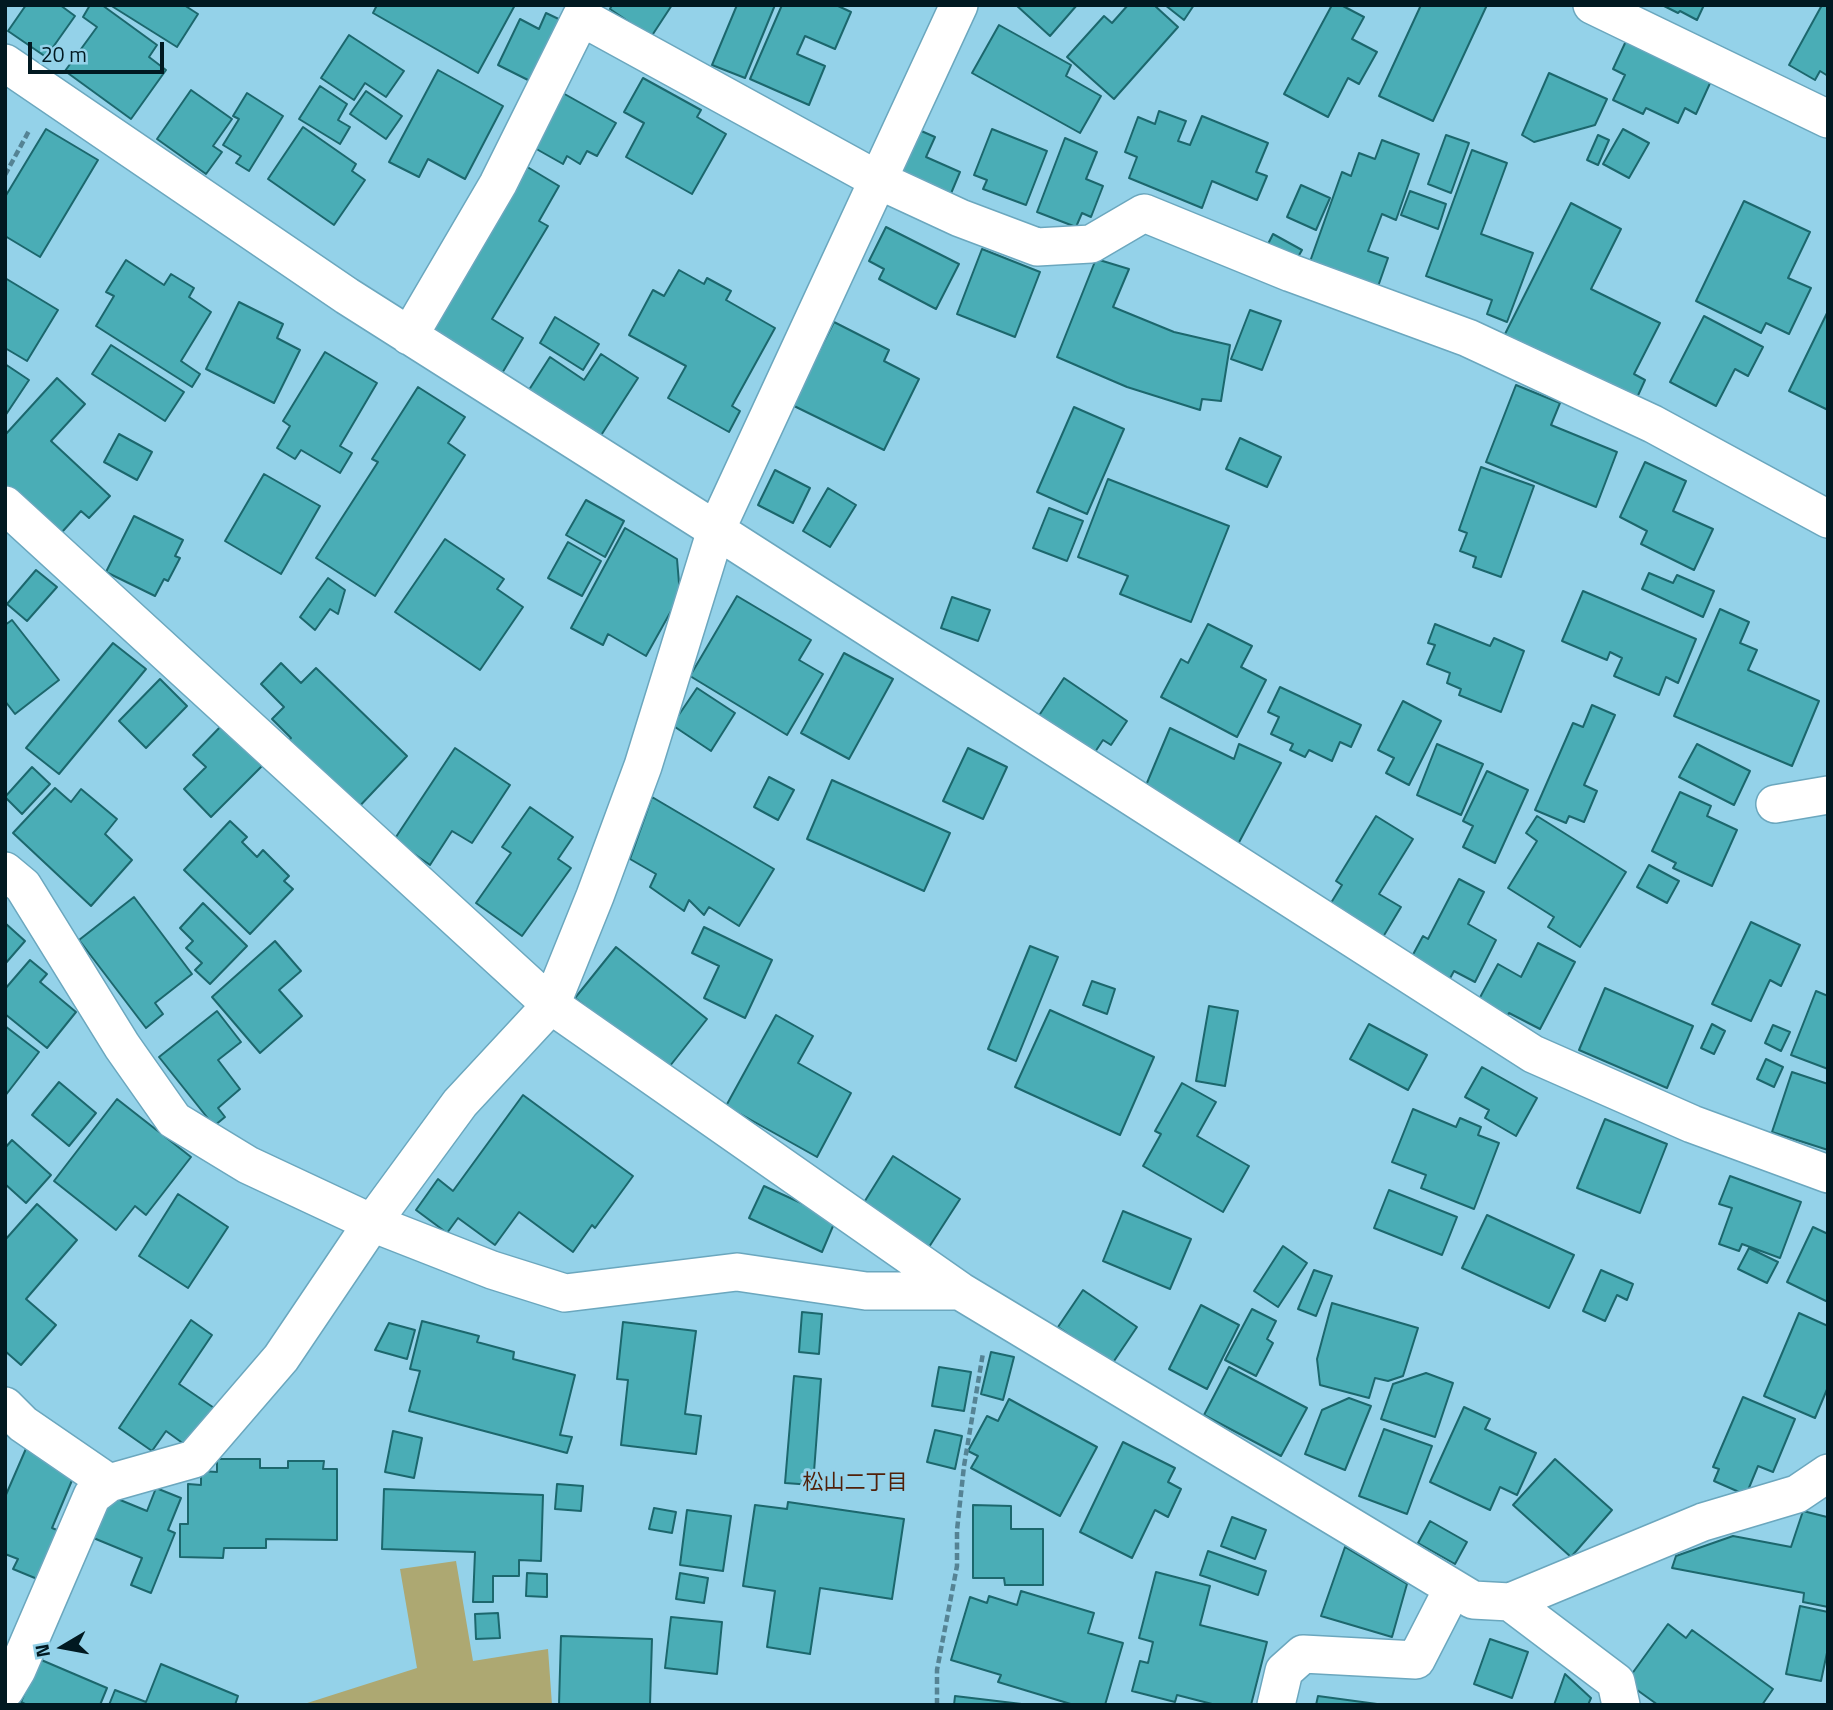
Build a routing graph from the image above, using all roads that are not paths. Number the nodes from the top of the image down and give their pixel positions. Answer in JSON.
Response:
{"nodes":[{"id":1,"x":960,"y":5,"type":"edge"},
{"id":2,"x":1592,"y":5,"type":"edge"},
{"id":3,"x":5,"y":63,"type":"edge"},
{"id":4,"x":1828,"y":119,"type":"edge"},
{"id":5,"x":878,"y":180,"type":"junction"},
{"id":6,"x":409,"y":336,"type":"junction"},
{"id":7,"x":5,"y":505,"type":"edge"},
{"id":8,"x":1828,"y":519,"type":"edge"},
{"id":9,"x":716,"y":530,"type":"junction"},
{"id":10,"x":1828,"y":795,"type":"edge"},
{"id":11,"x":1776,"y":804,"type":"dead end"},
{"id":12,"x":5,"y":871,"type":"edge"},
{"id":13,"x":551,"y":1005,"type":"junction"},
{"id":14,"x":1828,"y":1174,"type":"edge"},
{"id":15,"x":372,"y":1223,"type":"junction"},
{"id":16,"x":960,"y":1291,"type":"junction"},
{"id":17,"x":5,"y":1406,"type":"edge"},
{"id":18,"x":1828,"y":1473,"type":"edge"},
{"id":19,"x":109,"y":1483,"type":"junction"},
{"id":20,"x":1454,"y":1588,"type":"junction"},
{"id":21,"x":1510,"y":1602,"type":"junction"},
{"id":22,"x":5,"y":1690,"type":"edge"},
{"id":23,"x":1276,"y":1705,"type":"edge"},
{"id":24,"x":1621,"y":1705,"type":"edge"}],
"edges":[{"from":1,"to":5,"type":"street"},
{"from":2,"to":4,"type":"street"},
{"from":3,"to":6,"type":"street"},
{"from":5,"to":6,"type":"street"},
{"from":5,"to":8,"type":"street"},
{"from":5,"to":9,"type":"street"},
{"from":6,"to":9,"type":"street"},
{"from":7,"to":13,"type":"street"},
{"from":9,"to":13,"type":"street"},
{"from":9,"to":14,"type":"street"},
{"from":10,"to":11,"type":"street"},
{"from":12,"to":15,"type":"street"},
{"from":13,"to":15,"type":"street"},
{"from":13,"to":16,"type":"street"},
{"from":15,"to":16,"type":"street"},
{"from":15,"to":19,"type":"street"},
{"from":16,"to":20,"type":"street"},
{"from":17,"to":19,"type":"street"},
{"from":18,"to":21,"type":"street"},
{"from":19,"to":22,"type":"street"},
{"from":20,"to":21,"type":"street"},
{"from":20,"to":23,"type":"street"},
{"from":21,"to":24,"type":"street"}]}
